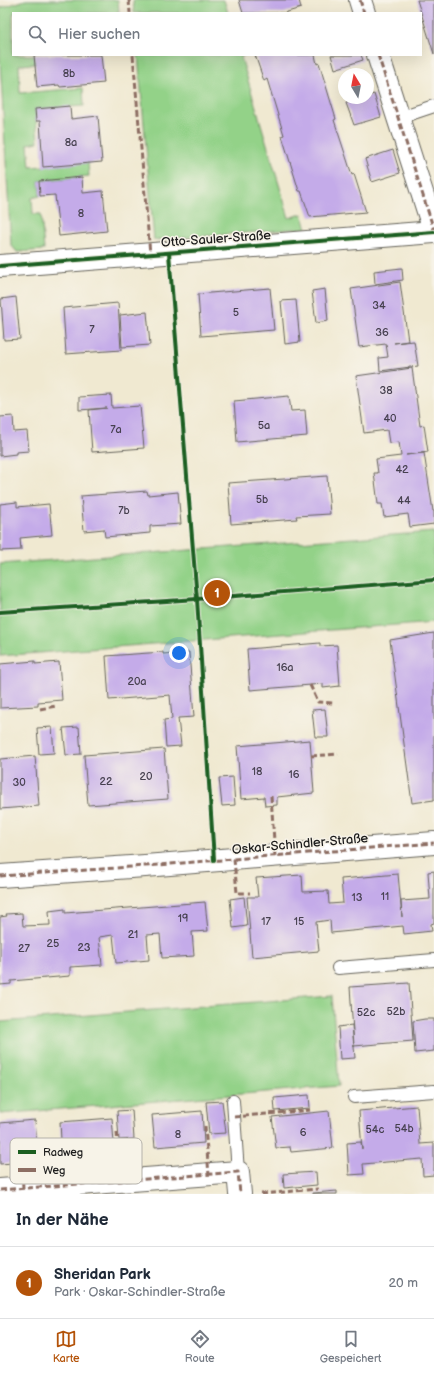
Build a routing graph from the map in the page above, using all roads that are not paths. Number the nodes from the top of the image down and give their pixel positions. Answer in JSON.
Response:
{"nodes":[{"id":1,"x":360,"y":0,"type":"edge"},
{"id":2,"x":364,"y":12,"type":"edge"},
{"id":3,"x":378,"y":56,"type":"edge"},
{"id":4,"x":434,"y":106,"type":"edge"},
{"id":5,"x":398,"y":118,"type":"junction"},
{"id":6,"x":434,"y":231,"type":"edge"},
{"id":7,"x":0,"y":266,"type":"edge"},
{"id":8,"x":434,"y":843,"type":"edge"},
{"id":9,"x":0,"y":876,"type":"edge"},
{"id":10,"x":434,"y":960,"type":"edge"},
{"id":11,"x":338,"y":968,"type":"dead end"},
{"id":12,"x":434,"y":1091,"type":"edge"},
{"id":13,"x":354,"y":1097,"type":"dead end"},
{"id":14,"x":233,"y":1101,"type":"dead end"},
{"id":15,"x":238,"y":1172,"type":"junction"},
{"id":16,"x":142,"y":1179,"type":"edge"},
{"id":17,"x":79,"y":1184,"type":"edge"},
{"id":18,"x":0,"y":1190,"type":"edge"},
{"id":19,"x":240,"y":1194,"type":"edge"}],
"edges":[{"from":1,"to":2,"type":"street"},
{"from":3,"to":5,"type":"street"},
{"from":4,"to":5,"type":"lane"},
{"from":5,"to":6,"type":"street"},
{"from":6,"to":7,"type":"street","name":"Otto-Sauler-Straße"},
{"from":8,"to":9,"type":"street","name":"Oskar-Schindler-Straße"},
{"from":10,"to":11,"type":"lane"},
{"from":12,"to":13,"type":"lane"},
{"from":14,"to":15,"type":"lane"},
{"from":15,"to":16,"type":"street"},
{"from":15,"to":19,"type":"street"},
{"from":17,"to":18,"type":"street"}]}
